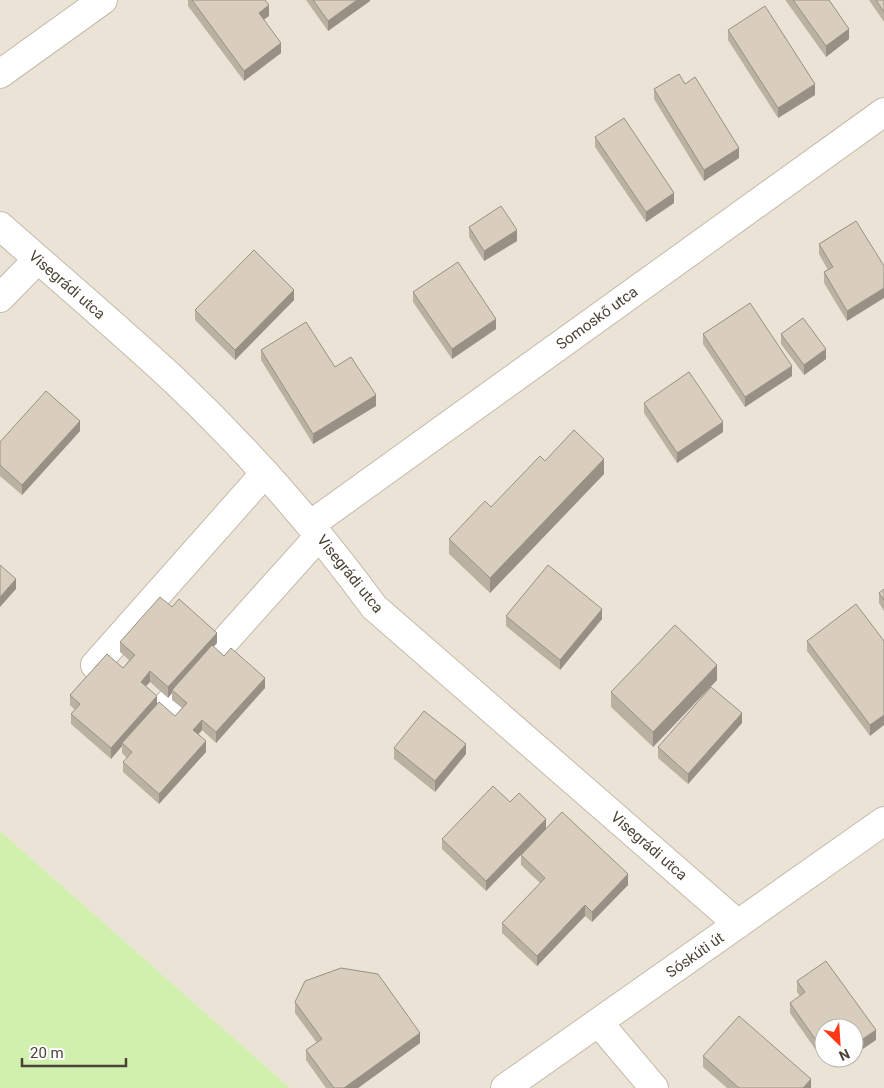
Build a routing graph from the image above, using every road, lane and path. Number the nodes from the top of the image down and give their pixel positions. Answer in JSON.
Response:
{"nodes":[{"id":1,"x":102,"y":0,"type":"edge"},
{"id":2,"x":0,"y":74,"type":"edge"},
{"id":3,"x":884,"y":112,"type":"edge"},
{"id":4,"x":0,"y":226,"type":"edge"},
{"id":5,"x":37,"y":260,"type":"junction"},
{"id":6,"x":0,"y":298,"type":"edge"},
{"id":7,"x":265,"y":473,"type":"junction"},
{"id":8,"x":315,"y":530,"type":"junction"},
{"id":9,"x":95,"y":665,"type":"edge"},
{"id":10,"x":163,"y":710,"type":"edge"},
{"id":11,"x":884,"y":820,"type":"edge"},
{"id":12,"x":738,"y":924,"type":"junction"},
{"id":13,"x":599,"y":1023,"type":"junction"},
{"id":14,"x":505,"y":1088,"type":"edge"},
{"id":15,"x":654,"y":1088,"type":"edge"}],
"edges":[{"from":1,"to":2,"type":"street"},
{"from":3,"to":8,"type":"street","name":"Somoskő utca"},
{"from":4,"to":5,"type":"street","name":"Visegrádi utca"},
{"from":5,"to":6,"type":"street"},
{"from":5,"to":7,"type":"street","name":"Visegrádi utca"},
{"from":7,"to":8,"type":"street","name":"Visegrádi utca"},
{"from":7,"to":9,"type":"street"},
{"from":8,"to":10,"type":"street","name":"Somoskő utca"},
{"from":8,"to":12,"type":"street","name":"Visegrádi utca"},
{"from":11,"to":12,"type":"street","name":"Sóskúti út"},
{"from":12,"to":13,"type":"street","name":"Sóskúti út"},
{"from":13,"to":14,"type":"street","name":"Sóskúti út"},
{"from":13,"to":15,"type":"street"}]}
